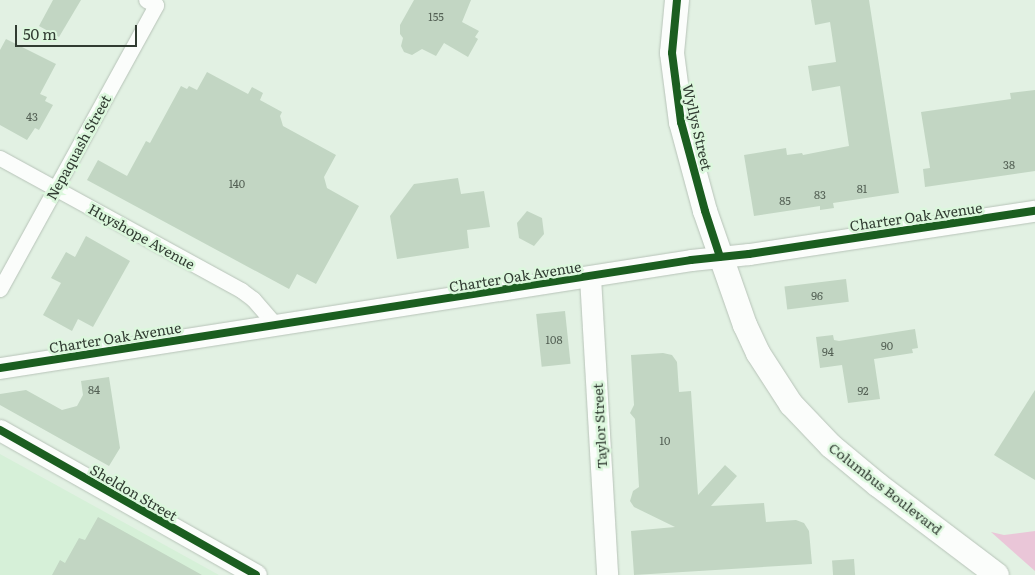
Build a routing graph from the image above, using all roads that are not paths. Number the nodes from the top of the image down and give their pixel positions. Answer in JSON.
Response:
{"nodes":[{"id":1,"x":677,"y":0,"type":"edge"},
{"id":2,"x":151,"y":3,"type":"edge"},
{"id":3,"x":0,"y":158,"type":"edge"},
{"id":4,"x":56,"y":189,"type":"junction"},
{"id":5,"x":1035,"y":211,"type":"edge"},
{"id":6,"x":720,"y":257,"type":"junction"},
{"id":7,"x":590,"y":277,"type":"junction"},
{"id":8,"x":0,"y":289,"type":"edge"},
{"id":9,"x":276,"y":325,"type":"junction"},
{"id":10,"x":0,"y":368,"type":"edge"},
{"id":11,"x":0,"y":430,"type":"edge"},
{"id":12,"x":256,"y":575,"type":"edge"},
{"id":13,"x":607,"y":575,"type":"edge"},
{"id":14,"x":997,"y":575,"type":"edge"}],
"edges":[{"from":1,"to":6,"type":"main road","name":"Wyllys Street"},
{"from":2,"to":4,"type":"street","name":"Nepaquash Street"},
{"from":3,"to":4,"type":"street","name":"Huyshope Avenue"},
{"from":4,"to":8,"type":"street","name":"Nepaquash Street"},
{"from":4,"to":9,"type":"street","name":"Huyshope Avenue"},
{"from":5,"to":6,"type":"street","name":"Charter Oak Avenue"},
{"from":6,"to":7,"type":"street","name":"Charter Oak Avenue"},
{"from":6,"to":14,"type":"main road","name":"Columbus Boulevard"},
{"from":7,"to":9,"type":"street","name":"Charter Oak Avenue"},
{"from":7,"to":13,"type":"street","name":"Taylor Street"},
{"from":9,"to":10,"type":"street","name":"Charter Oak Avenue"},
{"from":11,"to":12,"type":"street","name":"Sheldon Street"}]}
